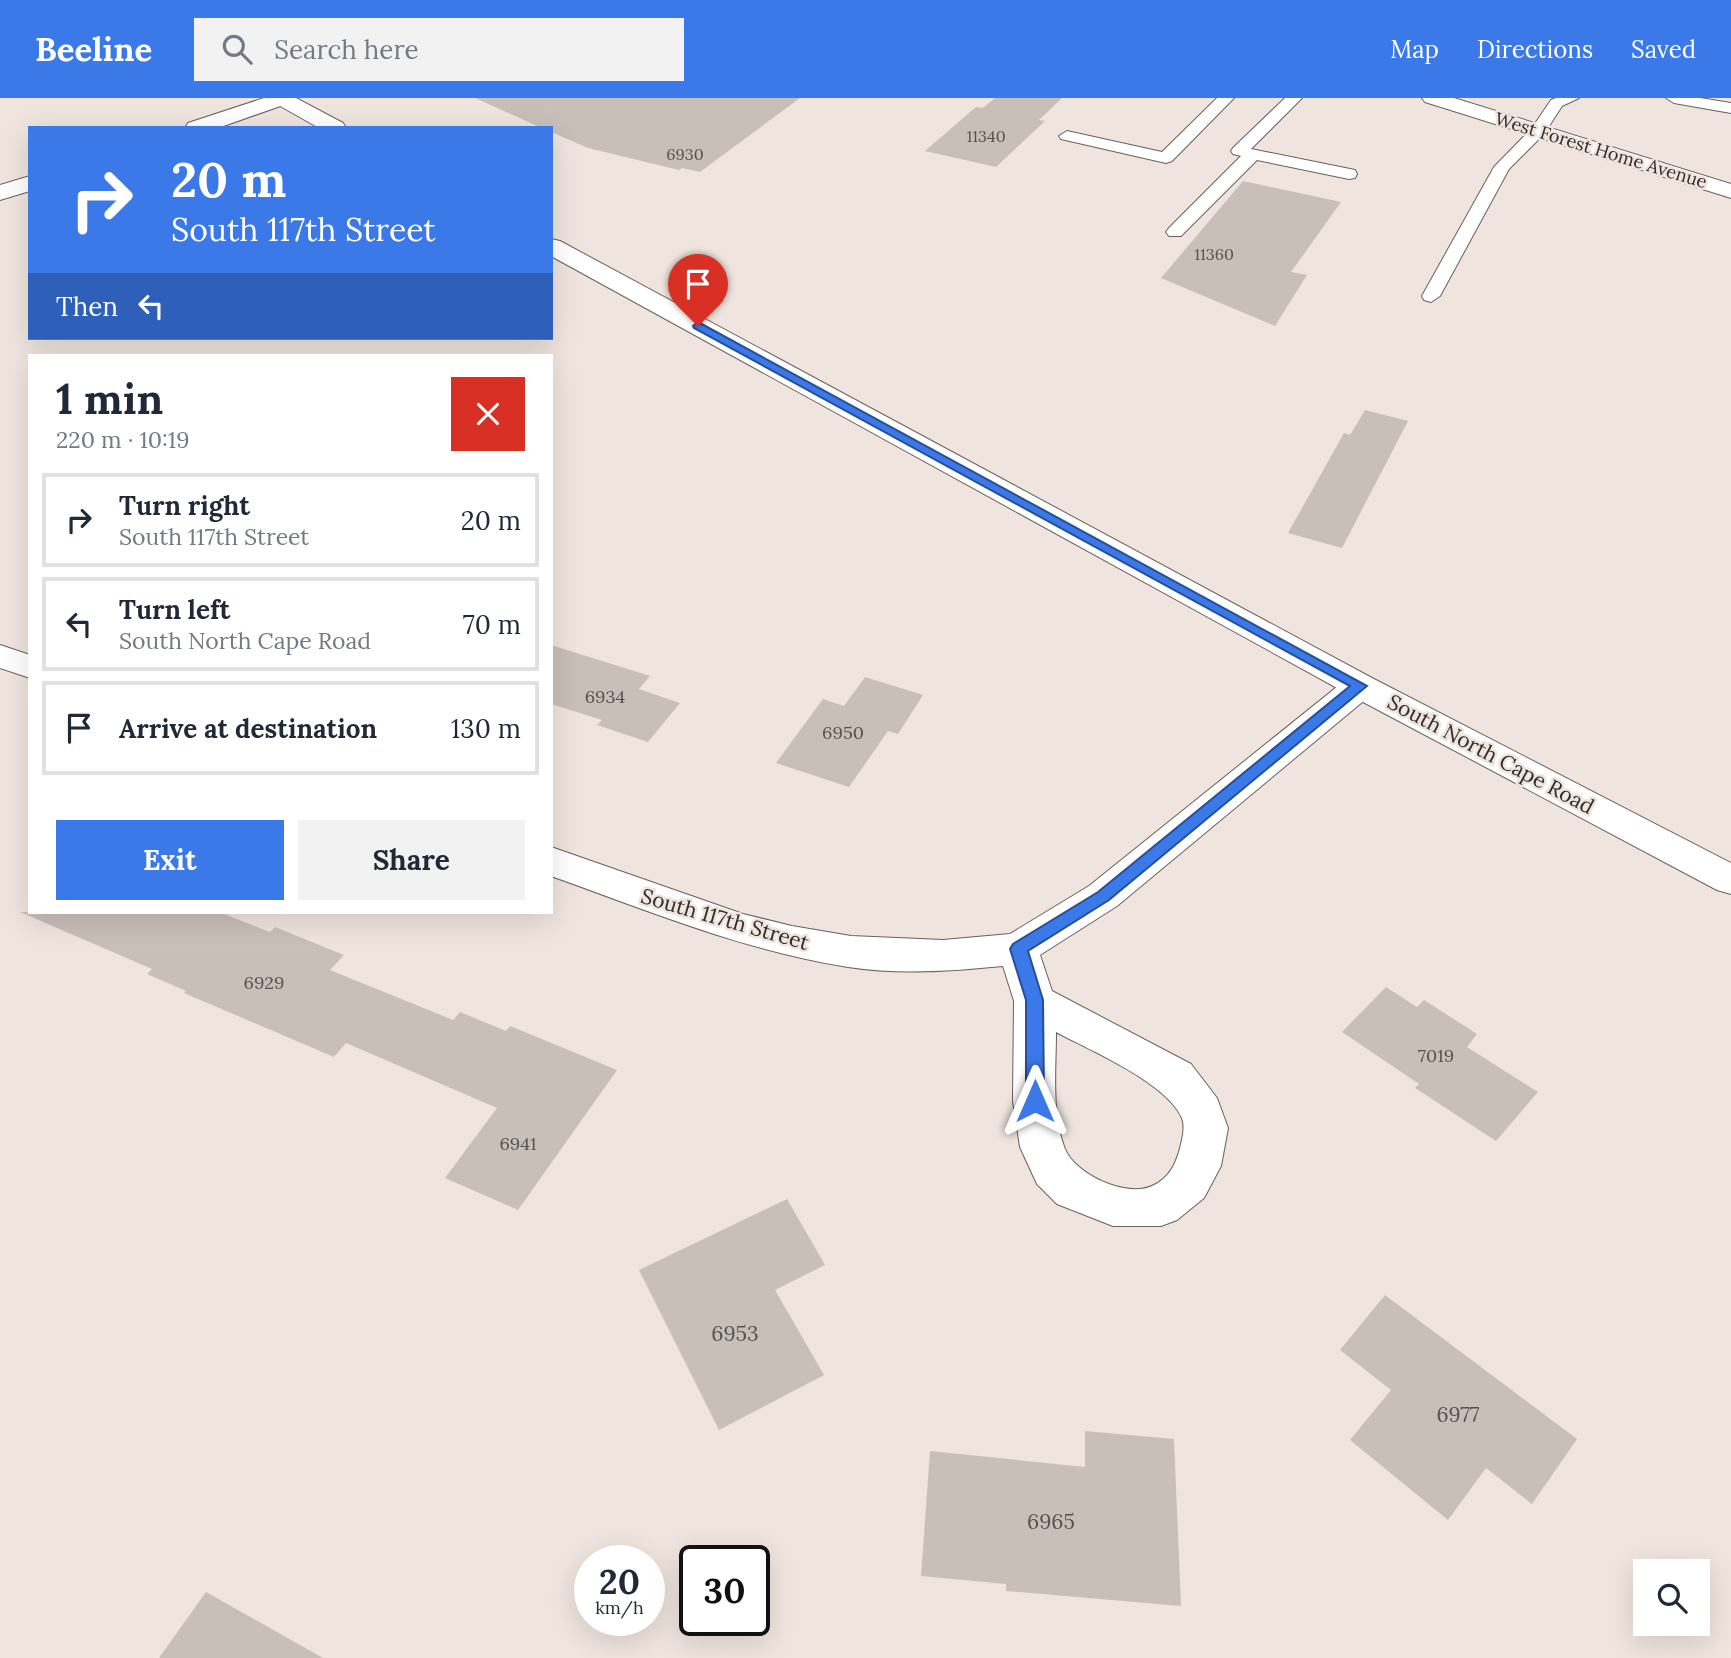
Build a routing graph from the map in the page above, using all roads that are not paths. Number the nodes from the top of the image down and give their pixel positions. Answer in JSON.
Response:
{"nodes":[{"id":1,"x":1226,"y":98,"type":"edge"},
{"id":2,"x":1294,"y":98,"type":"edge"},
{"id":3,"x":1432,"y":98,"type":"edge"},
{"id":4,"x":1571,"y":98,"type":"edge"},
{"id":5,"x":1674,"y":98,"type":"edge"},
{"id":6,"x":281,"y":99,"type":"edge"},
{"id":7,"x":1731,"y":108,"type":"edge"},
{"id":8,"x":202,"y":126,"type":"edge"},
{"id":9,"x":331,"y":126,"type":"edge"},
{"id":10,"x":1538,"y":131,"type":"junction"},
{"id":11,"x":1067,"y":136,"type":"dead end"},
{"id":12,"x":1253,"y":154,"type":"junction"},
{"id":13,"x":1349,"y":174,"type":"dead end"},
{"id":14,"x":28,"y":184,"type":"edge"},
{"id":15,"x":1731,"y":191,"type":"edge"},
{"id":16,"x":0,"y":193,"type":"edge"},
{"id":17,"x":1175,"y":232,"type":"dead end"},
{"id":18,"x":553,"y":247,"type":"edge"},
{"id":19,"x":1431,"y":296,"type":"dead end"},
{"id":20,"x":0,"y":656,"type":"edge"},
{"id":21,"x":28,"y":666,"type":"edge"},
{"id":22,"x":1360,"y":686,"type":"junction"},
{"id":23,"x":553,"y":862,"type":"edge"},
{"id":24,"x":1731,"y":880,"type":"edge"},
{"id":25,"x":1018,"y":949,"type":"junction"},
{"id":26,"x":1035,"y":1000,"type":"junction"}],
"edges":[{"from":1,"to":11,"type":"lane"},
{"from":2,"to":12,"type":"lane"},
{"from":3,"to":10,"type":"street","name":"West Forest Home Avenue"},
{"from":4,"to":10,"type":"lane"},
{"from":5,"to":7,"type":"lane"},
{"from":6,"to":8,"type":"street"},
{"from":6,"to":9,"type":"street"},
{"from":10,"to":15,"type":"street","name":"West Forest Home Avenue"},
{"from":10,"to":19,"type":"lane"},
{"from":12,"to":13,"type":"lane"},
{"from":12,"to":17,"type":"lane"},
{"from":14,"to":16,"type":"street"},
{"from":18,"to":22,"type":"street","name":"South North Cape Road"},
{"from":20,"to":21,"type":"street"},
{"from":22,"to":24,"type":"street","name":"South North Cape Road"},
{"from":22,"to":25,"type":"street","name":"South 117th Street"},
{"from":23,"to":25,"type":"street","name":"South 117th Street"},
{"from":25,"to":26,"type":"street"},
{"from":26,"to":26,"type":"street"}]}
